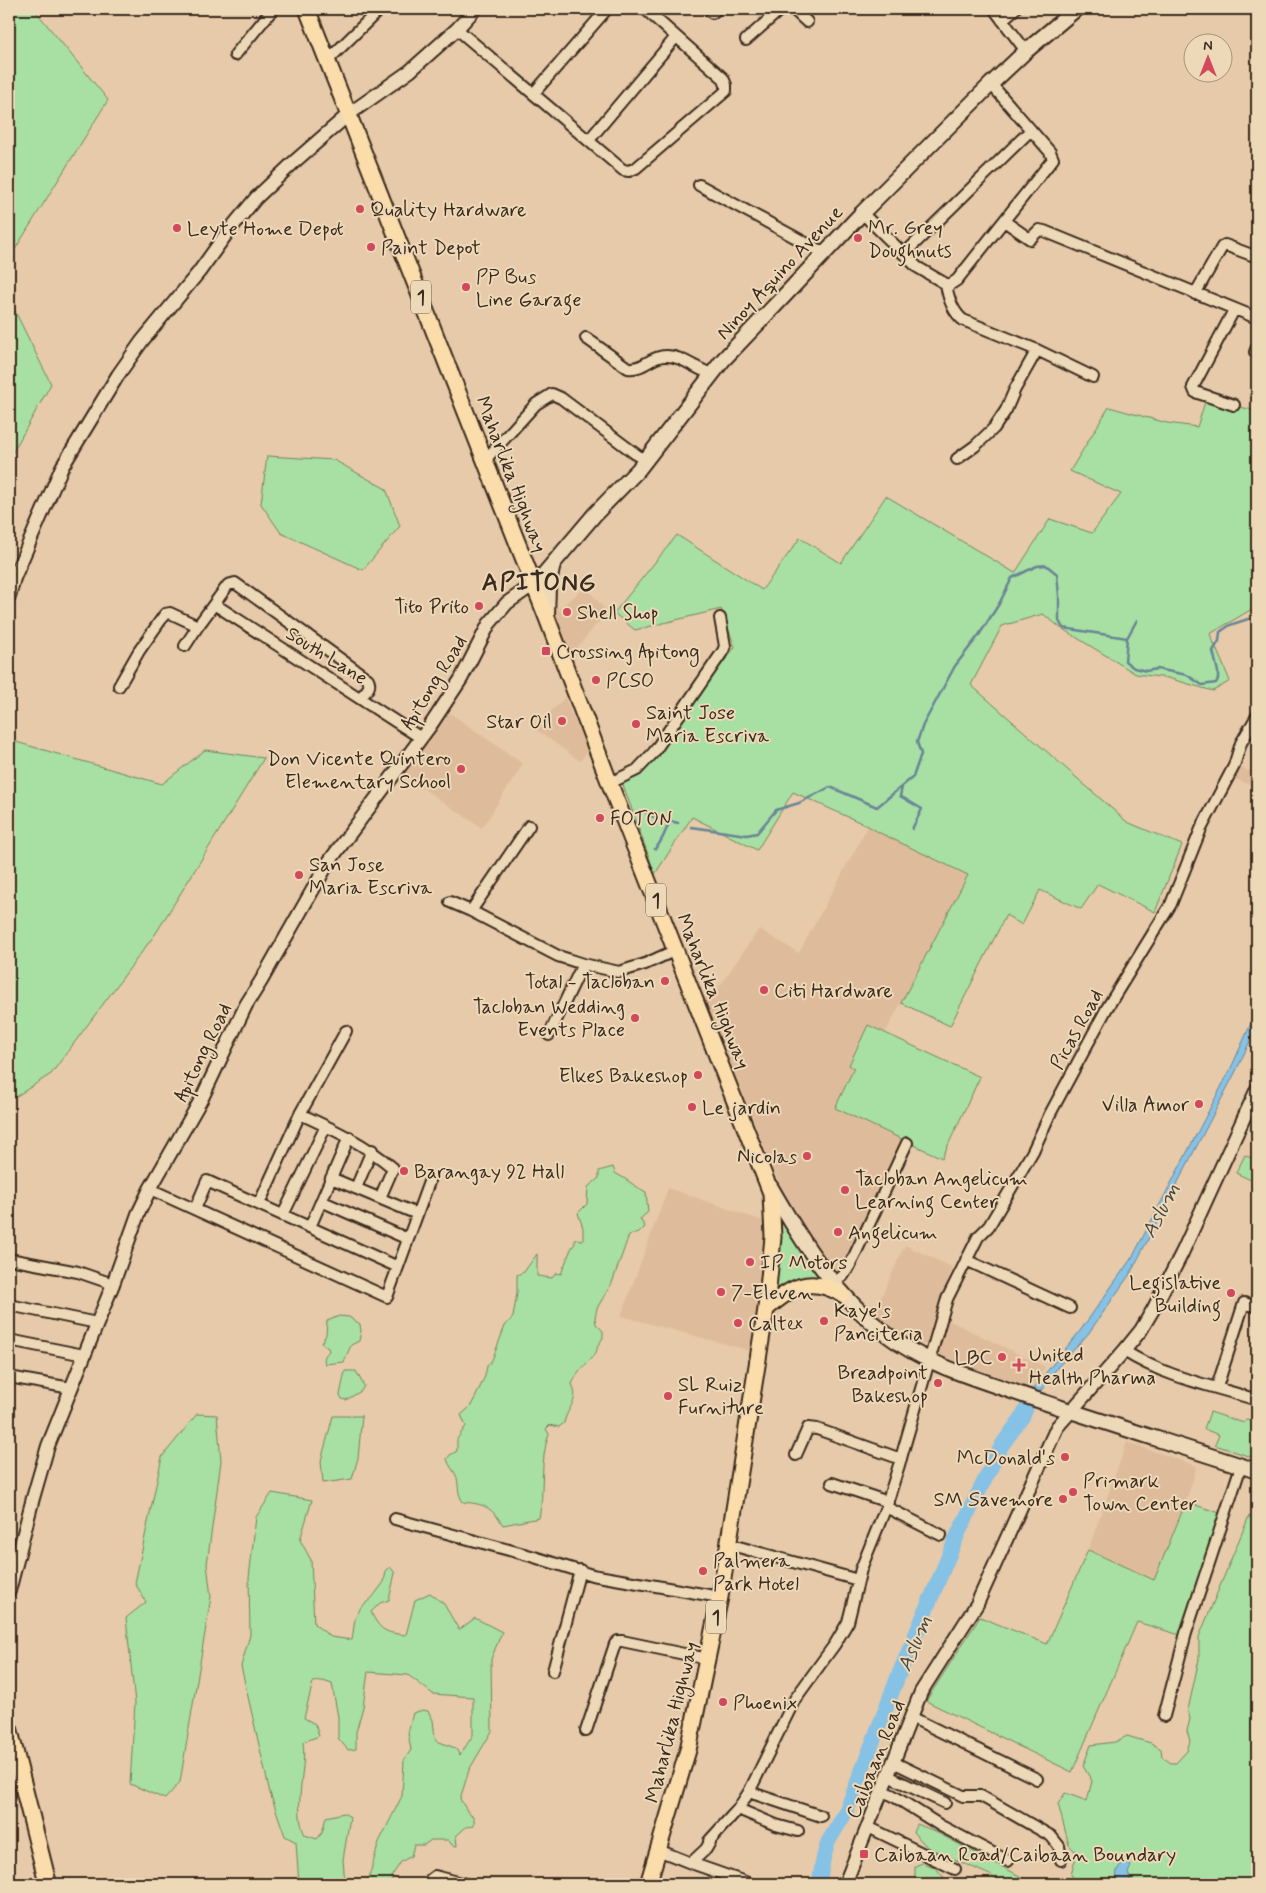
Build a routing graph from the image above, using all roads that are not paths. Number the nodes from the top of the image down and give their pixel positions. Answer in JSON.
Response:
{"nodes":[{"id":1,"x":273,"y":9,"type":"edge"},
{"id":2,"x":307,"y":9,"type":"edge"},
{"id":3,"x":380,"y":9,"type":"edge"},
{"id":4,"x":475,"y":9,"type":"edge"},
{"id":5,"x":607,"y":9,"type":"edge"},
{"id":6,"x":645,"y":9,"type":"edge"},
{"id":7,"x":781,"y":9,"type":"edge"},
{"id":8,"x":793,"y":9,"type":"edge"},
{"id":9,"x":994,"y":9,"type":"edge"},
{"id":10,"x":1015,"y":9,"type":"edge"},
{"id":11,"x":1076,"y":9,"type":"edge"},
{"id":12,"x":1002,"y":20,"type":"junction"},
{"id":13,"x":807,"y":22,"type":"dead end"},
{"id":14,"x":457,"y":28,"type":"junction"},
{"id":15,"x":676,"y":37,"type":"junction"},
{"id":16,"x":746,"y":40,"type":"dead end"},
{"id":17,"x":1026,"y":51,"type":"junction"},
{"id":18,"x":235,"y":55,"type":"dead end"},
{"id":19,"x":327,"y":61,"type":"junction"},
{"id":20,"x":990,"y":84,"type":"junction"},
{"id":21,"x":534,"y":93,"type":"junction"},
{"id":22,"x":349,"y":114,"type":"junction"},
{"id":23,"x":1031,"y":130,"type":"junction"},
{"id":24,"x":589,"y":140,"type":"junction"},
{"id":25,"x":699,"y":185,"type":"dead end"},
{"id":26,"x":862,"y":213,"type":"junction"},
{"id":27,"x":1004,"y":221,"type":"junction"},
{"id":28,"x":824,"y":253,"type":"junction"},
{"id":29,"x":904,"y":254,"type":"junction"},
{"id":30,"x":1257,"y":257,"type":"edge"},
{"id":31,"x":946,"y":284,"type":"junction"},
{"id":32,"x":1194,"y":294,"type":"junction"},
{"id":33,"x":1234,"y":310,"type":"junction"},
{"id":34,"x":1257,"y":318,"type":"edge"},
{"id":35,"x":586,"y":338,"type":"dead end"},
{"id":36,"x":1037,"y":350,"type":"junction"},
{"id":37,"x":712,"y":374,"type":"junction"},
{"id":38,"x":1093,"y":377,"type":"dead end"},
{"id":39,"x":1234,"y":404,"type":"dead end"},
{"id":40,"x":957,"y":459,"type":"dead end"},
{"id":41,"x":485,"y":460,"type":"junction"},
{"id":42,"x":645,"y":461,"type":"junction"},
{"id":43,"x":555,"y":559,"type":"junction"},
{"id":44,"x":534,"y":586,"type":"junction"},
{"id":45,"x":9,"y":597,"type":"edge"},
{"id":46,"x":214,"y":604,"type":"junction"},
{"id":47,"x":547,"y":618,"type":"junction"},
{"id":48,"x":720,"y":618,"type":"dead end"},
{"id":49,"x":198,"y":626,"type":"junction"},
{"id":50,"x":185,"y":646,"type":"dead end"},
{"id":51,"x":119,"y":686,"type":"dead end"},
{"id":52,"x":361,"y":697,"type":"junction"},
{"id":53,"x":1257,"y":716,"type":"edge"},
{"id":54,"x":421,"y":738,"type":"junction"},
{"id":55,"x":610,"y":783,"type":"junction"},
{"id":56,"x":529,"y":826,"type":"dead end"},
{"id":57,"x":450,"y":902,"type":"dead end"},
{"id":58,"x":472,"y":911,"type":"junction"},
{"id":59,"x":676,"y":950,"type":"junction"},
{"id":60,"x":582,"y":964,"type":"junction"},
{"id":61,"x":346,"y":1031,"type":"dead end"},
{"id":62,"x":549,"y":1035,"type":"dead end"},
{"id":63,"x":1257,"y":1089,"type":"edge"},
{"id":64,"x":1254,"y":1103,"type":"edge"},
{"id":65,"x":300,"y":1114,"type":"junction"},
{"id":66,"x":326,"y":1126,"type":"junction"},
{"id":67,"x":349,"y":1137,"type":"junction"},
{"id":68,"x":907,"y":1143,"type":"dead end"},
{"id":69,"x":372,"y":1150,"type":"junction"},
{"id":70,"x":331,"y":1178,"type":"junction"},
{"id":71,"x":767,"y":1181,"type":"junction"},
{"id":72,"x":428,"y":1182,"type":"dead end"},
{"id":73,"x":356,"y":1188,"type":"junction"},
{"id":74,"x":150,"y":1189,"type":"junction"},
{"id":75,"x":380,"y":1198,"type":"junction"},
{"id":76,"x":321,"y":1201,"type":"junction"},
{"id":77,"x":259,"y":1204,"type":"junction"},
{"id":78,"x":195,"y":1209,"type":"junction"},
{"id":79,"x":417,"y":1214,"type":"junction"},
{"id":80,"x":283,"y":1215,"type":"junction"},
{"id":81,"x":310,"y":1227,"type":"junction"},
{"id":82,"x":408,"y":1239,"type":"junction"},
{"id":83,"x":9,"y":1259,"type":"edge"},
{"id":84,"x":966,"y":1260,"type":"junction"},
{"id":85,"x":398,"y":1266,"type":"junction"},
{"id":86,"x":113,"y":1284,"type":"junction"},
{"id":87,"x":838,"y":1289,"type":"junction"},
{"id":88,"x":9,"y":1305,"type":"edge"},
{"id":89,"x":1070,"y":1308,"type":"dead end"},
{"id":90,"x":1257,"y":1308,"type":"edge"},
{"id":91,"x":766,"y":1309,"type":"junction"},
{"id":92,"x":97,"y":1323,"type":"junction"},
{"id":93,"x":9,"y":1340,"type":"edge"},
{"id":94,"x":1124,"y":1351,"type":"junction"},
{"id":95,"x":84,"y":1355,"type":"junction"},
{"id":96,"x":930,"y":1361,"type":"junction"},
{"id":97,"x":9,"y":1377,"type":"edge"},
{"id":98,"x":71,"y":1388,"type":"junction"},
{"id":99,"x":1217,"y":1388,"type":"junction"},
{"id":100,"x":1257,"y":1400,"type":"edge"},
{"id":101,"x":1071,"y":1412,"type":"junction"},
{"id":102,"x":796,"y":1455,"type":"dead end"},
{"id":103,"x":901,"y":1459,"type":"junction"},
{"id":104,"x":1241,"y":1466,"type":"junction"},
{"id":105,"x":1257,"y":1471,"type":"edge"},
{"id":106,"x":832,"y":1482,"type":"dead end"},
{"id":107,"x":887,"y":1504,"type":"junction"},
{"id":108,"x":395,"y":1519,"type":"dead end"},
{"id":109,"x":941,"y":1535,"type":"dead end"},
{"id":110,"x":728,"y":1544,"type":"junction"},
{"id":111,"x":580,"y":1570,"type":"junction"},
{"id":112,"x":858,"y":1580,"type":"junction"},
{"id":113,"x":9,"y":1591,"type":"edge"},
{"id":114,"x":720,"y":1597,"type":"junction"},
{"id":115,"x":708,"y":1659,"type":"junction"},
{"id":116,"x":553,"y":1670,"type":"dead end"},
{"id":117,"x":1164,"y":1716,"type":"dead end"},
{"id":118,"x":911,"y":1717,"type":"junction"},
{"id":119,"x":9,"y":1729,"type":"edge"},
{"id":120,"x":586,"y":1731,"type":"dead end"},
{"id":121,"x":893,"y":1762,"type":"junction"},
{"id":122,"x":888,"y":1776,"type":"junction"},
{"id":123,"x":1037,"y":1779,"type":"dead end"},
{"id":124,"x":882,"y":1791,"type":"junction"},
{"id":125,"x":749,"y":1792,"type":"junction"},
{"id":126,"x":944,"y":1803,"type":"dead end"},
{"id":127,"x":738,"y":1809,"type":"junction"},
{"id":128,"x":821,"y":1816,"type":"dead end"},
{"id":129,"x":868,"y":1827,"type":"junction"},
{"id":130,"x":798,"y":1831,"type":"dead end"},
{"id":131,"x":658,"y":1850,"type":"junction"},
{"id":132,"x":1061,"y":1860,"type":"dead end"},
{"id":133,"x":1008,"y":1861,"type":"dead end"},
{"id":134,"x":691,"y":1863,"type":"junction"},
{"id":135,"x":955,"y":1869,"type":"dead end"},
{"id":136,"x":48,"y":1884,"type":"edge"},
{"id":137,"x":430,"y":1884,"type":"edge"},
{"id":138,"x":465,"y":1884,"type":"edge"},
{"id":139,"x":648,"y":1884,"type":"edge"},
{"id":140,"x":751,"y":1884,"type":"edge"},
{"id":141,"x":845,"y":1884,"type":"edge"}],
"edges":[{"from":1,"to":18,"type":"street"},
{"from":2,"to":19,"type":"main road","name":"Maharlika Highway","number":"1"},
{"from":3,"to":19,"type":"street"},
{"from":4,"to":14,"type":"street"},
{"from":5,"to":21,"type":"street"},
{"from":6,"to":15,"type":"street"},
{"from":7,"to":16,"type":"street"},
{"from":8,"to":13,"type":"street"},
{"from":9,"to":12,"type":"street"},
{"from":10,"to":12,"type":"street"},
{"from":11,"to":17,"type":"main road","name":"Ninoy Aquino Avenue"},
{"from":12,"to":17,"type":"street"},
{"from":14,"to":21,"type":"street"},
{"from":14,"to":22,"type":"street"},
{"from":15,"to":24,"type":"street"},
{"from":15,"to":24,"type":"street"},
{"from":17,"to":20,"type":"main road","name":"Ninoy Aquino Avenue"},
{"from":19,"to":22,"type":"main road","name":"Maharlika Highway","number":"1"},
{"from":20,"to":23,"type":"street"},
{"from":20,"to":26,"type":"main road","name":"Ninoy Aquino Avenue"},
{"from":21,"to":24,"type":"street"},
{"from":22,"to":41,"type":"main road","name":"Maharlika Highway","number":"1"},
{"from":22,"to":45,"type":"street"},
{"from":23,"to":27,"type":"street"},
{"from":23,"to":29,"type":"street"},
{"from":25,"to":28,"type":"street"},
{"from":26,"to":28,"type":"main road","name":"Ninoy Aquino Avenue"},
{"from":26,"to":29,"type":"street"},
{"from":27,"to":31,"type":"street"},
{"from":27,"to":32,"type":"street"},
{"from":28,"to":37,"type":"main road","name":"Ninoy Aquino Avenue"},
{"from":29,"to":31,"type":"street"},
{"from":30,"to":32,"type":"street"},
{"from":31,"to":36,"type":"street"},
{"from":32,"to":33,"type":"street"},
{"from":33,"to":34,"type":"street"},
{"from":33,"to":39,"type":"street"},
{"from":35,"to":37,"type":"street"},
{"from":36,"to":38,"type":"street"},
{"from":36,"to":40,"type":"street"},
{"from":37,"to":42,"type":"main road","name":"Ninoy Aquino Avenue"},
{"from":41,"to":42,"type":"street"},
{"from":41,"to":44,"type":"main road","name":"Maharlika Highway","number":"1"},
{"from":42,"to":43,"type":"main road","name":"Ninoy Aquino Avenue"},
{"from":43,"to":44,"type":"main road","name":"Ninoy Aquino Avenue"},
{"from":43,"to":47,"type":"main road"},
{"from":44,"to":47,"type":"main road","name":"Maharlika Highway","number":"1"},
{"from":44,"to":54,"type":"street","name":"Apitong Road"},
{"from":46,"to":49,"type":"street"},
{"from":46,"to":52,"type":"street","name":"South Lane"},
{"from":46,"to":52,"type":"street"},
{"from":47,"to":55,"type":"main road","name":"Maharlika Highway","number":"1"},
{"from":48,"to":55,"type":"street"},
{"from":49,"to":50,"type":"street"},
{"from":49,"to":51,"type":"street"},
{"from":52,"to":54,"type":"street","name":"South Lane"},
{"from":53,"to":84,"type":"street","name":"Picas Road"},
{"from":54,"to":74,"type":"street","name":"Apitong Road"},
{"from":55,"to":59,"type":"main road","name":"Maharlika Highway","number":"1"},
{"from":56,"to":58,"type":"street"},
{"from":57,"to":58,"type":"street"},
{"from":58,"to":60,"type":"street"},
{"from":59,"to":60,"type":"street"},
{"from":59,"to":71,"type":"main road","name":"Maharlika Highway","number":"1"},
{"from":60,"to":62,"type":"street"},
{"from":61,"to":65,"type":"street"},
{"from":63,"to":64,"type":"street","name":"Caibaan Road"},
{"from":64,"to":94,"type":"street","name":"Caibaan Road"},
{"from":65,"to":66,"type":"street"},
{"from":65,"to":77,"type":"street"},
{"from":66,"to":67,"type":"street"},
{"from":66,"to":80,"type":"street"},
{"from":67,"to":69,"type":"street"},
{"from":67,"to":70,"type":"street"},
{"from":68,"to":87,"type":"street"},
{"from":69,"to":73,"type":"street"},
{"from":69,"to":75,"type":"street"},
{"from":70,"to":73,"type":"street"},
{"from":70,"to":76,"type":"street"},
{"from":71,"to":87,"type":"main road"},
{"from":71,"to":91,"type":"main road","name":"Maharlika Highway","number":"1"},
{"from":72,"to":79,"type":"street"},
{"from":73,"to":75,"type":"street"},
{"from":74,"to":78,"type":"street"},
{"from":74,"to":86,"type":"street","name":"Apitong Road"},
{"from":75,"to":79,"type":"street"},
{"from":76,"to":81,"type":"street"},
{"from":76,"to":82,"type":"street"},
{"from":77,"to":78,"type":"street"},
{"from":77,"to":80,"type":"street"},
{"from":78,"to":85,"type":"street"},
{"from":79,"to":82,"type":"street"},
{"from":80,"to":81,"type":"street"},
{"from":81,"to":85,"type":"street"},
{"from":82,"to":85,"type":"street"},
{"from":83,"to":86,"type":"street"},
{"from":84,"to":89,"type":"street"},
{"from":84,"to":96,"type":"street","name":"Picas Road"},
{"from":86,"to":92,"type":"street","name":"Apitong Road"},
{"from":87,"to":91,"type":"main road"},
{"from":87,"to":96,"type":"main road"},
{"from":88,"to":92,"type":"street"},
{"from":90,"to":99,"type":"street"},
{"from":91,"to":110,"type":"main road","name":"Maharlika Highway","number":"1"},
{"from":92,"to":95,"type":"street","name":"Apitong Road"},
{"from":93,"to":95,"type":"street"},
{"from":94,"to":99,"type":"street"},
{"from":94,"to":101,"type":"street","name":"Caibaan Road"},
{"from":95,"to":98,"type":"street","name":"Apitong Road"},
{"from":96,"to":101,"type":"main road"},
{"from":96,"to":103,"type":"street","name":"Picas Road"},
{"from":97,"to":98,"type":"street"},
{"from":98,"to":113,"type":"street","name":"Apitong Road"},
{"from":99,"to":100,"type":"street"},
{"from":101,"to":104,"type":"main road"},
{"from":101,"to":118,"type":"street","name":"Caibaan Road"},
{"from":102,"to":103,"type":"street"},
{"from":103,"to":107,"type":"street","name":"Picas Road"},
{"from":104,"to":105,"type":"main road"},
{"from":104,"to":117,"type":"street"},
{"from":106,"to":107,"type":"street"},
{"from":107,"to":109,"type":"street"},
{"from":107,"to":112,"type":"street","name":"Picas Road"},
{"from":108,"to":111,"type":"street"},
{"from":110,"to":112,"type":"street"},
{"from":110,"to":114,"type":"main road","name":"Maharlika Highway","number":"1"},
{"from":111,"to":114,"type":"street"},
{"from":111,"to":116,"type":"street"},
{"from":112,"to":125,"type":"street","name":"Picas Road"},
{"from":114,"to":115,"type":"main road","name":"Maharlika Highway","number":"1"},
{"from":115,"to":120,"type":"street"},
{"from":115,"to":131,"type":"main road","name":"Maharlika Highway","number":"1"},
{"from":118,"to":121,"type":"street","name":"Caibaan Road"},
{"from":118,"to":123,"type":"street"},
{"from":119,"to":136,"type":"highway"},
{"from":121,"to":122,"type":"street","name":"Caibaan Road"},
{"from":121,"to":132,"type":"street"},
{"from":122,"to":124,"type":"street","name":"Caibaan Road"},
{"from":122,"to":126,"type":"street"},
{"from":124,"to":129,"type":"street","name":"Caibaan Road"},
{"from":124,"to":133,"type":"street"},
{"from":125,"to":127,"type":"street","name":"Picas Road"},
{"from":125,"to":128,"type":"street"},
{"from":127,"to":130,"type":"street"},
{"from":127,"to":134,"type":"street","name":"Picas Road"},
{"from":129,"to":135,"type":"street"},
{"from":129,"to":141,"type":"street","name":"Caibaan Road"},
{"from":131,"to":134,"type":"street"},
{"from":131,"to":139,"type":"main road","name":"Maharlika Highway","number":"1"},
{"from":134,"to":140,"type":"street"},
{"from":137,"to":138,"type":"street"}]}
